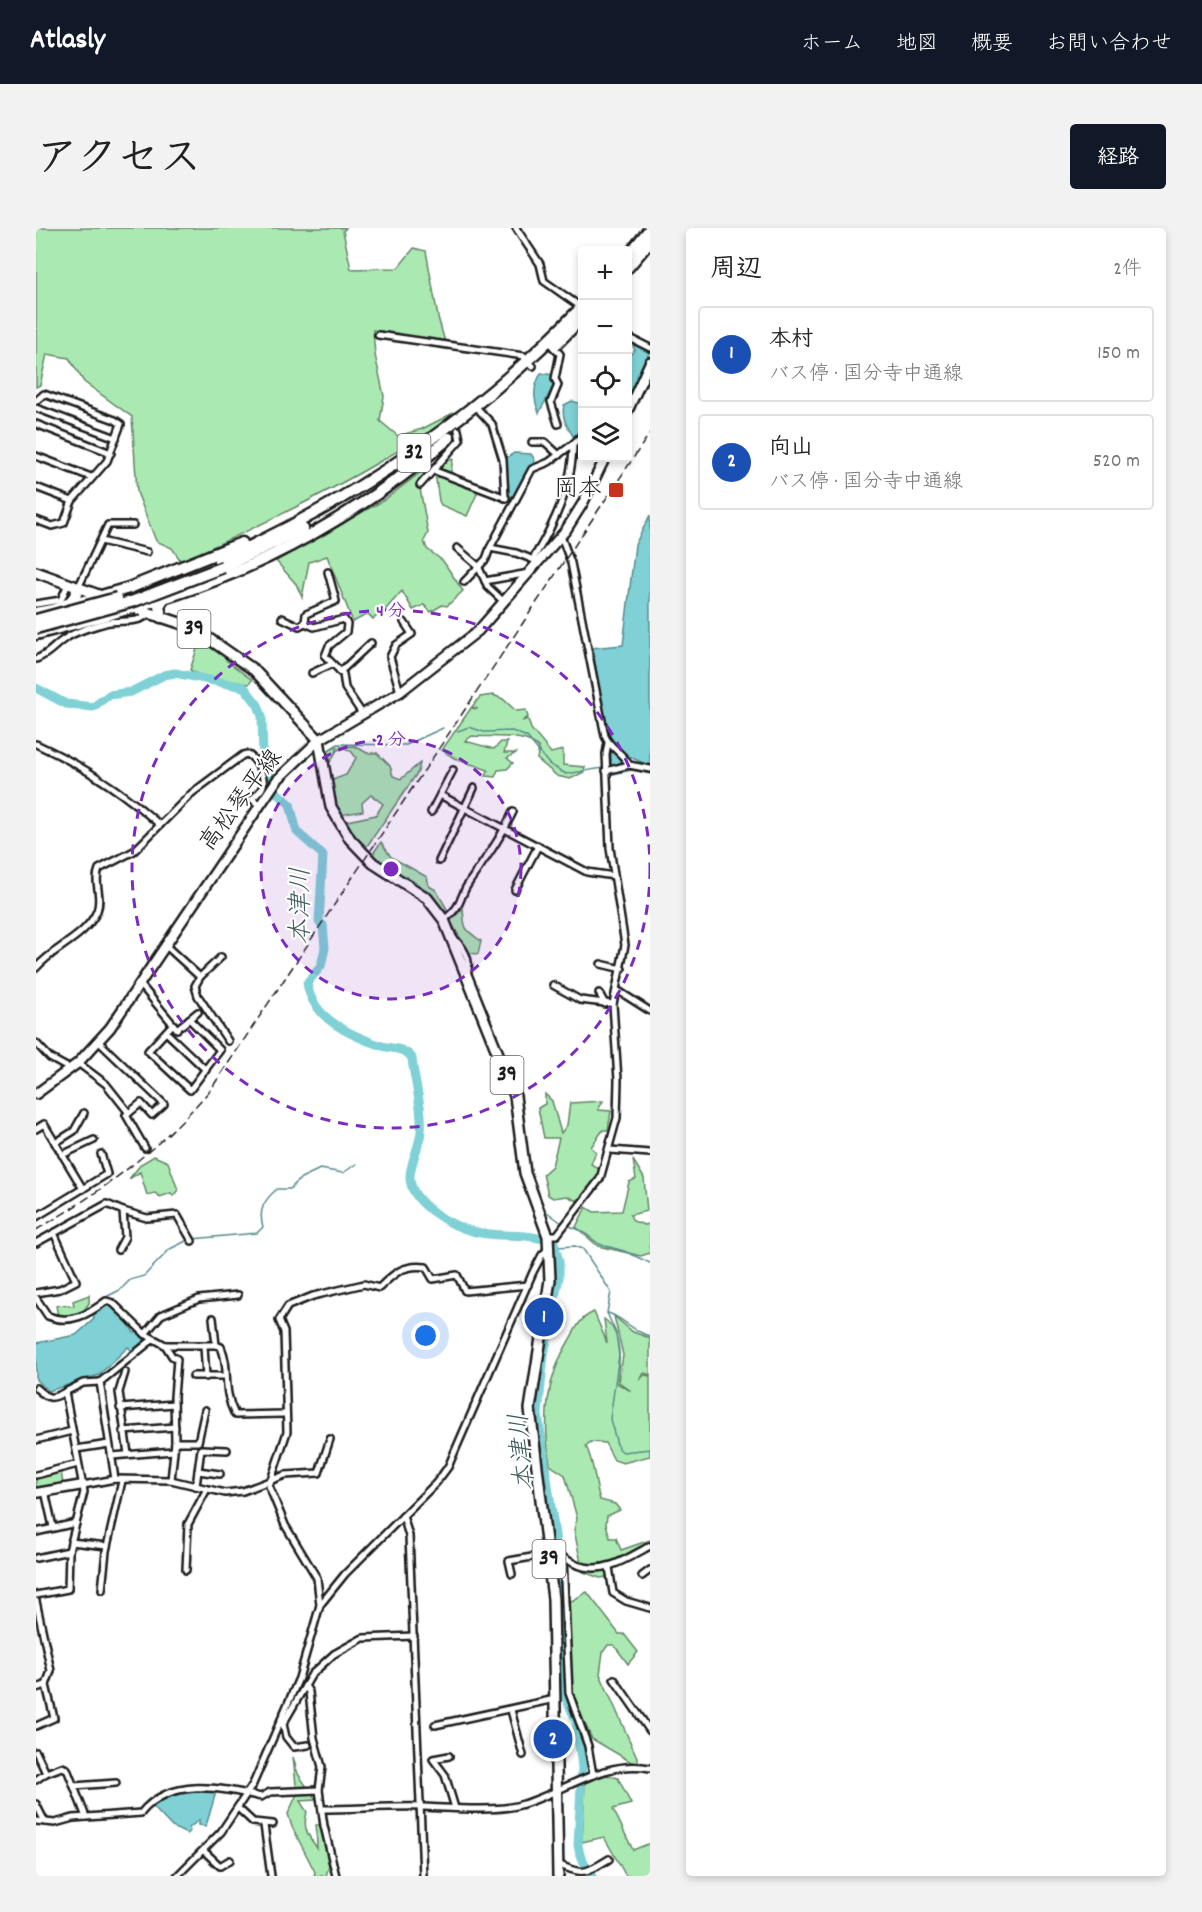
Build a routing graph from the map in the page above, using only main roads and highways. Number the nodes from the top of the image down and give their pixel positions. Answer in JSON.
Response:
{"nodes":[{"id":1,"x":650,"y":229,"type":"edge"},
{"id":2,"x":650,"y":241,"type":"edge"},
{"id":3,"x":632,"y":250,"type":"edge"},
{"id":4,"x":632,"y":261,"type":"edge"},
{"id":5,"x":578,"y":312,"type":"edge"},
{"id":6,"x":578,"y":322,"type":"edge"},
{"id":7,"x":650,"y":362,"type":"edge"},
{"id":8,"x":530,"y":363,"type":"junction"},
{"id":9,"x":628,"y":408,"type":"edge"},
{"id":10,"x":478,"y":409,"type":"junction"},
{"id":11,"x":446,"y":435,"type":"junction"},
{"id":12,"x":603,"y":462,"type":"edge"},
{"id":13,"x":221,"y":564,"type":"junction"},
{"id":14,"x":36,"y":572,"type":"edge"},
{"id":15,"x":73,"y":586,"type":"junction"},
{"id":16,"x":165,"y":596,"type":"junction"},
{"id":17,"x":103,"y":597,"type":"junction"},
{"id":18,"x":63,"y":607,"type":"junction"},
{"id":19,"x":132,"y":607,"type":"junction"},
{"id":20,"x":36,"y":613,"type":"edge"},
{"id":21,"x":161,"y":617,"type":"junction"},
{"id":22,"x":36,"y":620,"type":"edge"},
{"id":23,"x":36,"y":628,"type":"edge"},
{"id":24,"x":36,"y":634,"type":"edge"},
{"id":25,"x":319,"y":740,"type":"junction"},
{"id":26,"x":36,"y":1094,"type":"edge"},
{"id":27,"x":83,"y":1485,"type":"road end"},
{"id":28,"x":41,"y":1492,"type":"edge"},
{"id":29,"x":558,"y":1876,"type":"edge"}],
"edges":[{"from":1,"to":3,"type":"highway"},
{"from":2,"to":4,"type":"highway"},
{"from":5,"to":8,"type":"highway","number":"32"},
{"from":6,"to":8,"type":"highway","number":"32"},
{"from":7,"to":9,"type":"main road"},
{"from":8,"to":10,"type":"highway","number":"32"},
{"from":10,"to":11,"type":"highway","number":"32"},
{"from":10,"to":11,"type":"highway","number":"32"},
{"from":11,"to":13,"type":"highway","number":"32"},
{"from":11,"to":16,"type":"highway"},
{"from":11,"to":17,"type":"highway"},
{"from":12,"to":25,"type":"main road","name":"高松琴平線"},
{"from":13,"to":22,"type":"highway","number":"32","bridge":true},
{"from":13,"to":23,"type":"highway","number":"32","bridge":true},
{"from":14,"to":15,"type":"main road","number":"39"},
{"from":15,"to":17,"type":"main road","number":"39"},
{"from":15,"to":18,"type":"highway"},
{"from":16,"to":19,"type":"highway"},
{"from":16,"to":21,"type":"highway"},
{"from":17,"to":18,"type":"highway"},
{"from":17,"to":19,"type":"main road","number":"39"},
{"from":18,"to":20,"type":"highway"},
{"from":19,"to":21,"type":"main road","number":"39"},
{"from":19,"to":24,"type":"highway"},
{"from":21,"to":25,"type":"main road","number":"39"},
{"from":25,"to":26,"type":"main road","name":"高松琴平線"},
{"from":25,"to":29,"type":"main road","number":"39"},
{"from":27,"to":28,"type":"main road"}]}
